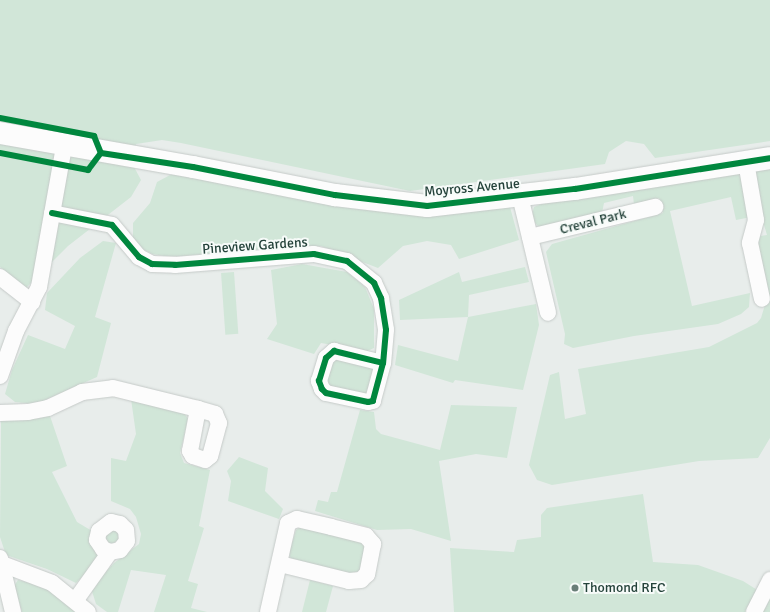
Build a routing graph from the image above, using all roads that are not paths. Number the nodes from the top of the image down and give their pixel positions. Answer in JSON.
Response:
{"nodes":[{"id":1,"x":0,"y":133,"type":"edge"},
{"id":2,"x":64,"y":146,"type":"junction"},
{"id":3,"x":770,"y":158,"type":"edge"},
{"id":4,"x":746,"y":162,"type":"junction"},
{"id":5,"x":520,"y":196,"type":"junction"},
{"id":6,"x":655,"y":207,"type":"dead end"},
{"id":7,"x":52,"y":213,"type":"junction"},
{"id":8,"x":530,"y":237,"type":"junction"},
{"id":9,"x":0,"y":277,"type":"edge"},
{"id":10,"x":762,"y":299,"type":"dead end"},
{"id":11,"x":32,"y":302,"type":"junction"},
{"id":12,"x":548,"y":313,"type":"dead end"},
{"id":13,"x":383,"y":362,"type":"dead end"},
{"id":14,"x":0,"y":376,"type":"edge"},
{"id":15,"x":198,"y":409,"type":"dead end"},
{"id":16,"x":0,"y":412,"type":"edge"},
{"id":17,"x":110,"y":552,"type":"dead end"},
{"id":18,"x":1,"y":561,"type":"edge"},
{"id":19,"x":280,"y":564,"type":"junction"},
{"id":20,"x":770,"y":580,"type":"edge"},
{"id":21,"x":75,"y":601,"type":"junction"},
{"id":22,"x":14,"y":612,"type":"edge"},
{"id":23,"x":88,"y":612,"type":"edge"},
{"id":24,"x":268,"y":612,"type":"edge"},
{"id":25,"x":754,"y":612,"type":"edge"}],
"edges":[{"from":1,"to":2,"type":"street","name":"Moyross Avenue"},
{"from":2,"to":5,"type":"street","name":"Moyross Avenue"},
{"from":2,"to":7,"type":"street"},
{"from":3,"to":4,"type":"street","name":"Moyross Avenue"},
{"from":4,"to":5,"type":"street","name":"Moyross Avenue"},
{"from":4,"to":10,"type":"street"},
{"from":5,"to":8,"type":"street"},
{"from":6,"to":8,"type":"street","name":"Creval Park"},
{"from":7,"to":11,"type":"street"},
{"from":7,"to":13,"type":"street","name":"Pineview Gardens"},
{"from":8,"to":12,"type":"street"},
{"from":9,"to":11,"type":"street"},
{"from":11,"to":14,"type":"street"},
{"from":15,"to":16,"type":"street"},
{"from":17,"to":21,"type":"street"},
{"from":18,"to":21,"type":"street"},
{"from":18,"to":22,"type":"street"},
{"from":19,"to":19,"type":"street"},
{"from":19,"to":24,"type":"street"},
{"from":20,"to":25,"type":"street"},
{"from":21,"to":23,"type":"street"}]}
